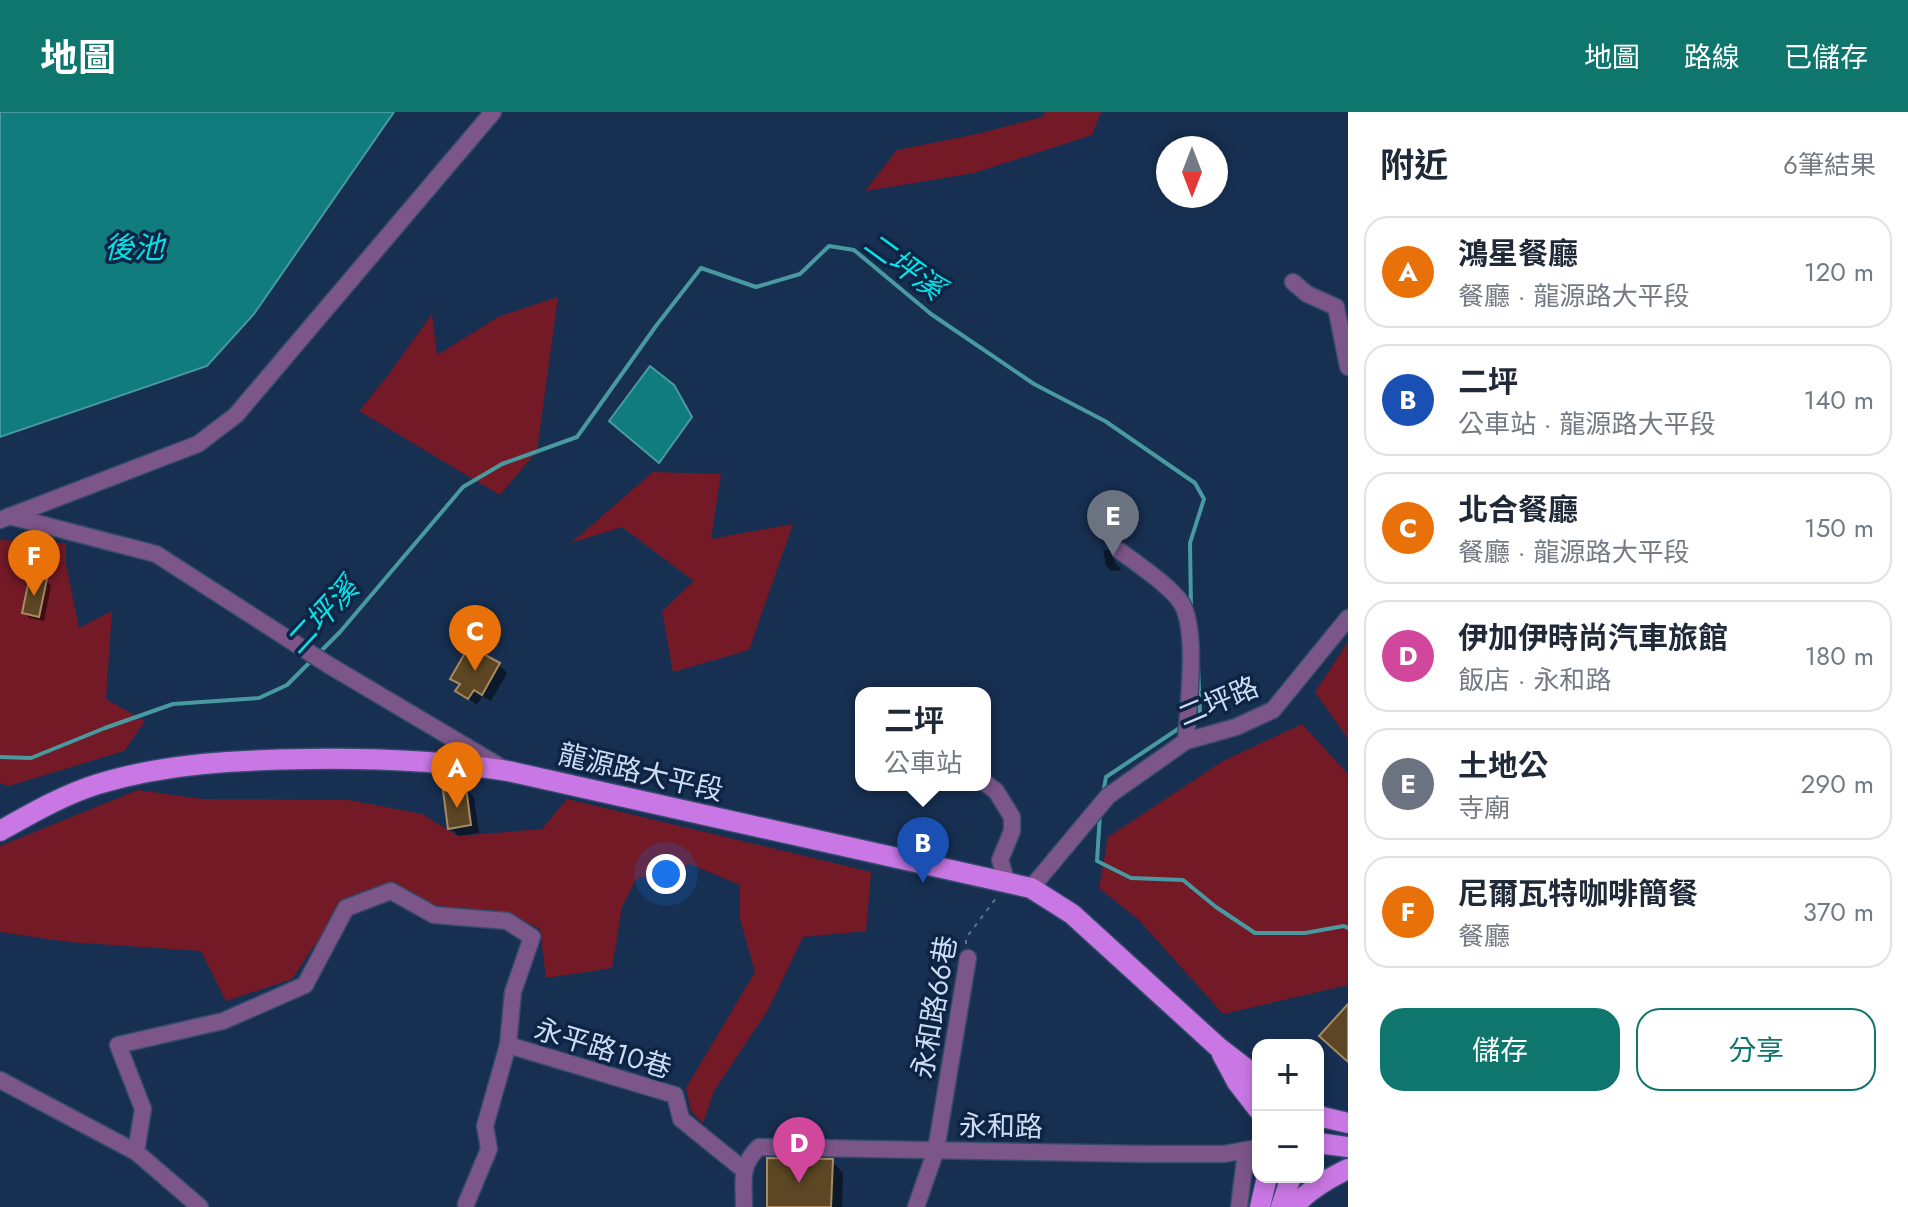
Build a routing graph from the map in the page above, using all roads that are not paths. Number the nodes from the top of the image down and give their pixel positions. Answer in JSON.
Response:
{"nodes":[{"id":1,"x":493,"y":112,"type":"edge"},
{"id":2,"x":1293,"y":282,"type":"dead end"},
{"id":3,"x":1348,"y":367,"type":"edge"},
{"id":4,"x":5,"y":518,"type":"edge"},
{"id":5,"x":1120,"y":551,"type":"dead end"},
{"id":6,"x":1348,"y":618,"type":"edge"},
{"id":7,"x":1186,"y":741,"type":"junction"},
{"id":8,"x":508,"y":771,"type":"junction"},
{"id":9,"x":991,"y":787,"type":"edge"},
{"id":10,"x":0,"y":831,"type":"edge"},
{"id":11,"x":1007,"y":883,"type":"junction"},
{"id":12,"x":1031,"y":888,"type":"junction"},
{"id":13,"x":968,"y":958,"type":"road end"},
{"id":14,"x":508,"y":1045,"type":"junction"},
{"id":15,"x":1218,"y":1047,"type":"junction"},
{"id":16,"x":1252,"y":1073,"type":"edge"},
{"id":17,"x":0,"y":1080,"type":"edge"},
{"id":18,"x":1252,"y":1101,"type":"edge"},
{"id":19,"x":1324,"y":1144,"type":"edge"},
{"id":20,"x":1348,"y":1147,"type":"edge"},
{"id":21,"x":936,"y":1150,"type":"junction"},
{"id":22,"x":1252,"y":1150,"type":"edge"},
{"id":23,"x":136,"y":1152,"type":"junction"},
{"id":24,"x":746,"y":1164,"type":"junction"},
{"id":25,"x":1348,"y":1169,"type":"edge"},
{"id":26,"x":1266,"y":1183,"type":"edge"},
{"id":27,"x":1289,"y":1183,"type":"edge"},
{"id":28,"x":466,"y":1204,"type":"dead end"},
{"id":29,"x":200,"y":1207,"type":"edge"},
{"id":30,"x":744,"y":1207,"type":"edge"},
{"id":31,"x":916,"y":1207,"type":"edge"},
{"id":32,"x":1239,"y":1207,"type":"edge"},
{"id":33,"x":1260,"y":1207,"type":"edge"},
{"id":34,"x":1281,"y":1207,"type":"edge"},
{"id":35,"x":1293,"y":1207,"type":"edge"}],
"edges":[{"from":1,"to":4,"type":"street"},
{"from":2,"to":3,"type":"street"},
{"from":4,"to":8,"type":"street"},
{"from":5,"to":7,"type":"street"},
{"from":6,"to":7,"type":"street","name":"二坪路"},
{"from":7,"to":12,"type":"street","name":"二坪路"},
{"from":8,"to":10,"type":"main road","name":"龍源路大平段"},
{"from":8,"to":11,"type":"main road","name":"龍源路大平段"},
{"from":9,"to":11,"type":"street"},
{"from":11,"to":12,"type":"main road","name":"龍源路大平段"},
{"from":12,"to":15,"type":"main road","name":"龍源路大平段"},
{"from":13,"to":21,"type":"street","name":"永和路66巷"},
{"from":14,"to":23,"type":"street","name":"永平路10巷"},
{"from":14,"to":24,"type":"street","name":"永平路10巷"},
{"from":14,"to":28,"type":"street"},
{"from":15,"to":16,"type":"main road","name":"龍源路大平段"},
{"from":15,"to":18,"type":"main road","name":"龍源路大平段"},
{"from":17,"to":23,"type":"street"},
{"from":19,"to":20,"type":"main road"},
{"from":21,"to":22,"type":"street","name":"永和路"},
{"from":21,"to":24,"type":"street","name":"永和路"},
{"from":21,"to":31,"type":"street","name":"永和路66巷"},
{"from":22,"to":32,"type":"street"},
{"from":23,"to":29,"type":"street"},
{"from":24,"to":30,"type":"street"},
{"from":25,"to":35,"type":"main road"},
{"from":26,"to":33,"type":"main road"},
{"from":27,"to":34,"type":"main road"}]}
